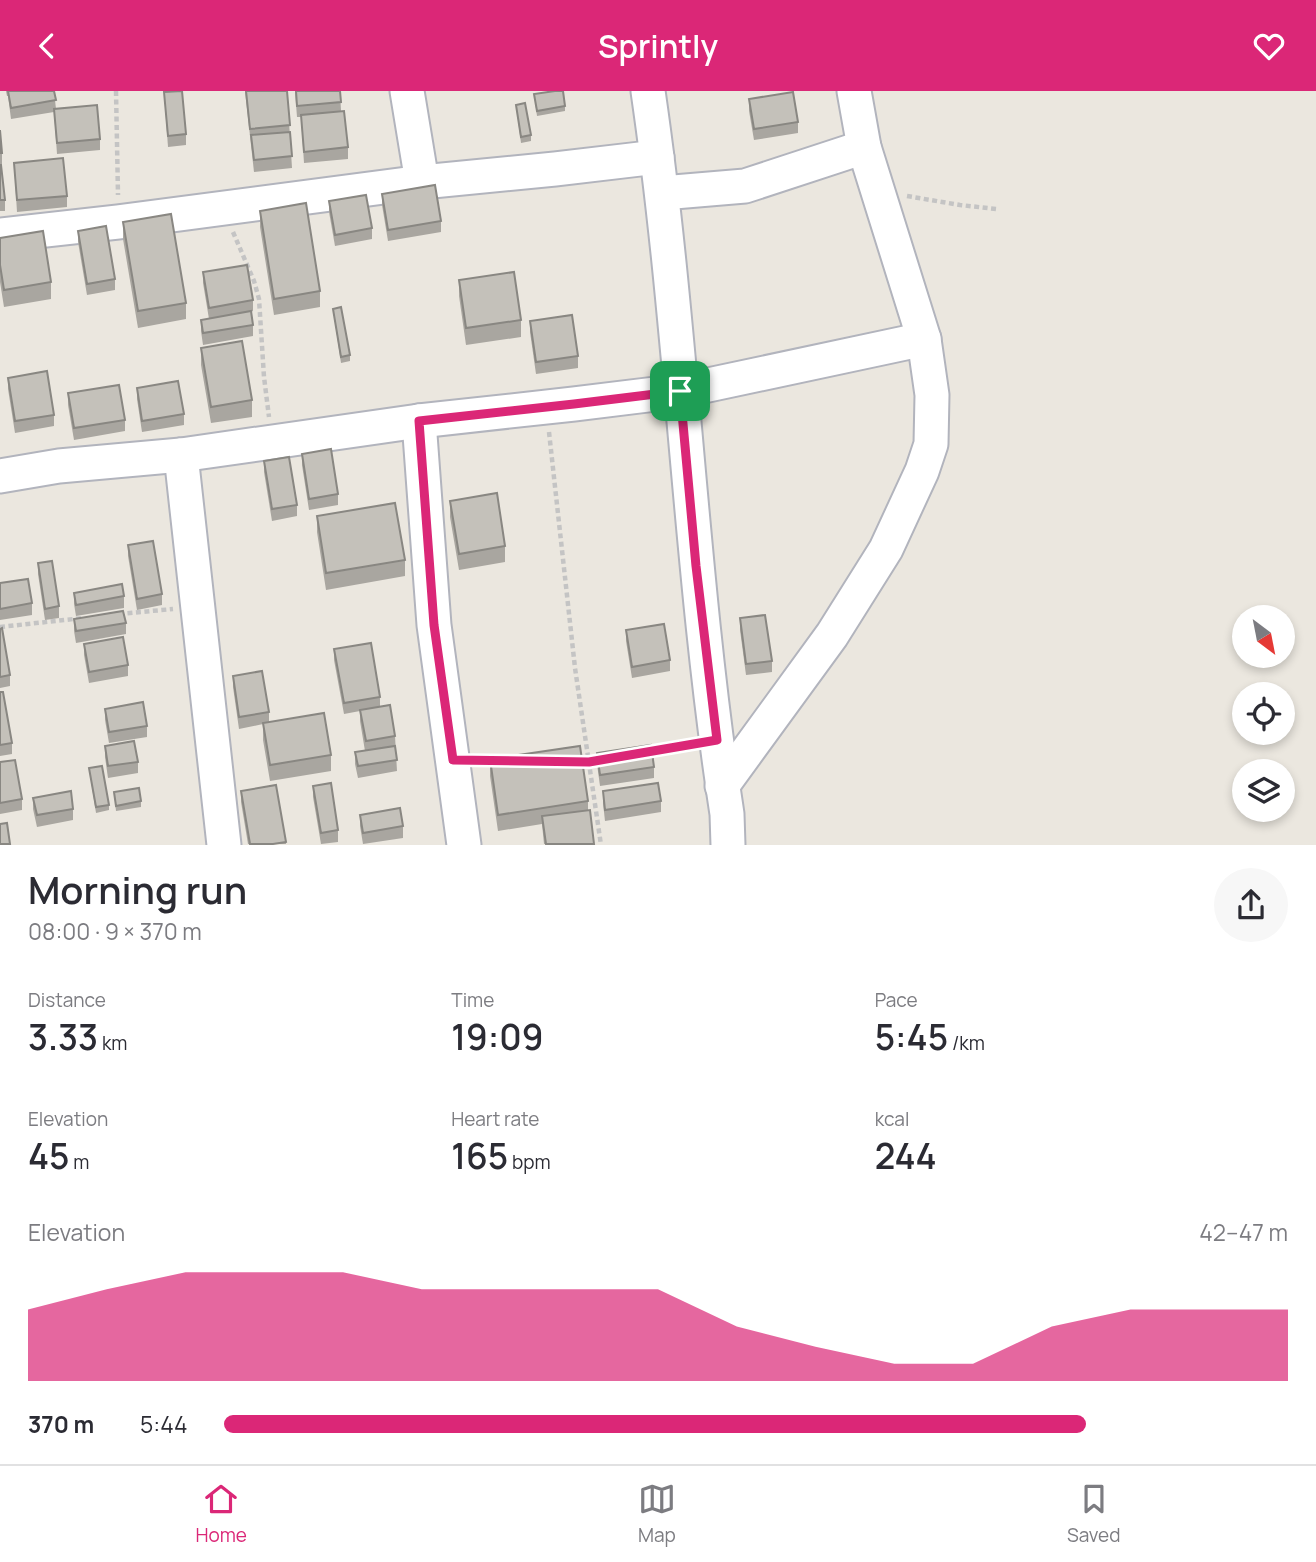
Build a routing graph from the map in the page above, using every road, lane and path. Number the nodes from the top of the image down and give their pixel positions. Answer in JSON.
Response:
{"nodes":[{"id":1,"x":116,"y":91,"type":"edge"},
{"id":2,"x":407,"y":91,"type":"edge"},
{"id":3,"x":648,"y":91,"type":"edge"},
{"id":4,"x":854,"y":91,"type":"edge"},
{"id":5,"x":864,"y":147,"type":"junction"},
{"id":6,"x":657,"y":157,"type":"junction"},
{"id":7,"x":422,"y":182,"type":"junction"},
{"id":8,"x":662,"y":194,"type":"junction"},
{"id":9,"x":881,"y":198,"type":"junction"},
{"id":10,"x":222,"y":207,"type":"junction"},
{"id":11,"x":996,"y":209,"type":"dead end"},
{"id":12,"x":118,"y":222,"type":"junction"},
{"id":13,"x":0,"y":235,"type":"edge"},
{"id":14,"x":923,"y":339,"type":"junction"},
{"id":15,"x":680,"y":391,"type":"junction"},
{"id":16,"x":547,"y":407,"type":"junction"},
{"id":17,"x":419,"y":421,"type":"junction"},
{"id":18,"x":273,"y":442,"type":"junction"},
{"id":19,"x":181,"y":455,"type":"junction"},
{"id":20,"x":0,"y":476,"type":"edge"},
{"id":21,"x":197,"y":606,"type":"junction"},
{"id":22,"x":115,"y":615,"type":"edge"},
{"id":23,"x":87,"y":618,"type":"edge"},
{"id":24,"x":0,"y":627,"type":"edge"},
{"id":25,"x":717,"y":740,"type":"junction"},
{"id":26,"x":640,"y":753,"type":"edge"},
{"id":27,"x":602,"y":759,"type":"edge"},
{"id":28,"x":576,"y":762,"type":"edge"},
{"id":29,"x":589,"y":762,"type":"junction"},
{"id":30,"x":722,"y":786,"type":"junction"},
{"id":31,"x":224,"y":845,"type":"edge"},
{"id":32,"x":464,"y":845,"type":"edge"},
{"id":33,"x":601,"y":845,"type":"edge"},
{"id":34,"x":728,"y":845,"type":"edge"}],
"edges":[{"from":1,"to":12,"type":"path"},
{"from":2,"to":7,"type":"street"},
{"from":3,"to":6,"type":"street"},
{"from":4,"to":5,"type":"street"},
{"from":5,"to":8,"type":"street"},
{"from":5,"to":9,"type":"street"},
{"from":6,"to":7,"type":"street"},
{"from":6,"to":8,"type":"street"},
{"from":7,"to":10,"type":"street"},
{"from":8,"to":15,"type":"street"},
{"from":9,"to":11,"type":"path"},
{"from":9,"to":14,"type":"street"},
{"from":10,"to":12,"type":"street"},
{"from":10,"to":18,"type":"path"},
{"from":12,"to":13,"type":"street"},
{"from":14,"to":15,"type":"street"},
{"from":14,"to":30,"type":"street"},
{"from":15,"to":16,"type":"street"},
{"from":15,"to":25,"type":"street"},
{"from":16,"to":17,"type":"street"},
{"from":16,"to":29,"type":"path"},
{"from":17,"to":18,"type":"street"},
{"from":17,"to":32,"type":"street"},
{"from":18,"to":19,"type":"street"},
{"from":19,"to":20,"type":"street"},
{"from":19,"to":21,"type":"street"},
{"from":21,"to":22,"type":"path"},
{"from":21,"to":31,"type":"street"},
{"from":23,"to":24,"type":"path"},
{"from":25,"to":26,"type":"path"},
{"from":25,"to":30,"type":"street"},
{"from":27,"to":29,"type":"path"},
{"from":28,"to":29,"type":"path"},
{"from":29,"to":33,"type":"path"},
{"from":30,"to":34,"type":"street"}]}
